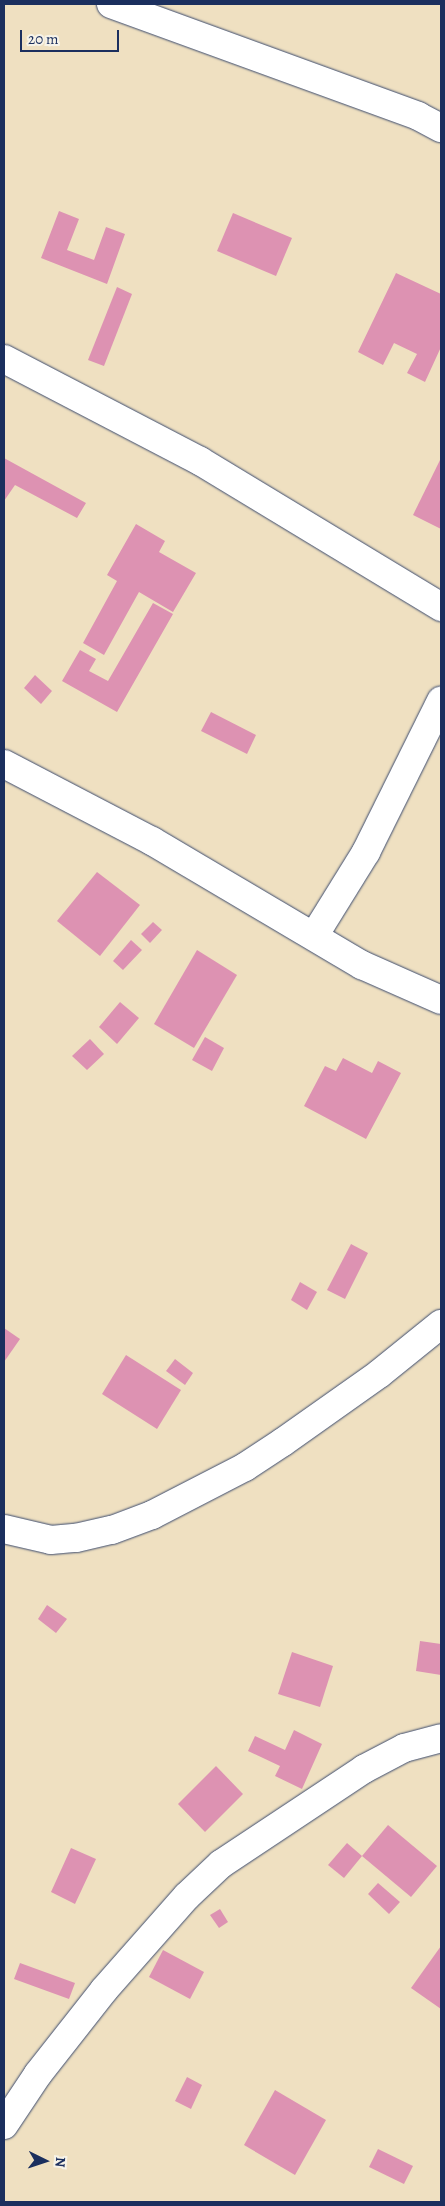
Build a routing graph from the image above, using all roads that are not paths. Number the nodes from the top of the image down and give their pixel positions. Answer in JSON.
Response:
{"nodes":[{"id":1,"x":111,"y":4,"type":"edge"},
{"id":2,"x":441,"y":128,"type":"edge"},
{"id":3,"x":6,"y":363,"type":"edge"},
{"id":4,"x":441,"y":607,"type":"edge"},
{"id":5,"x":441,"y":701,"type":"edge"},
{"id":6,"x":4,"y":764,"type":"edge"},
{"id":7,"x":314,"y":936,"type":"junction"},
{"id":8,"x":441,"y":1000,"type":"edge"},
{"id":9,"x":441,"y":1324,"type":"edge"},
{"id":10,"x":4,"y":1529,"type":"edge"},
{"id":11,"x":441,"y":1738,"type":"edge"},
{"id":12,"x":4,"y":2124,"type":"edge"}],
"edges":[{"from":1,"to":2,"type":"street"},
{"from":3,"to":4,"type":"street"},
{"from":5,"to":7,"type":"street"},
{"from":6,"to":7,"type":"street"},
{"from":7,"to":8,"type":"street"},
{"from":9,"to":10,"type":"street"},
{"from":11,"to":12,"type":"street"}]}
